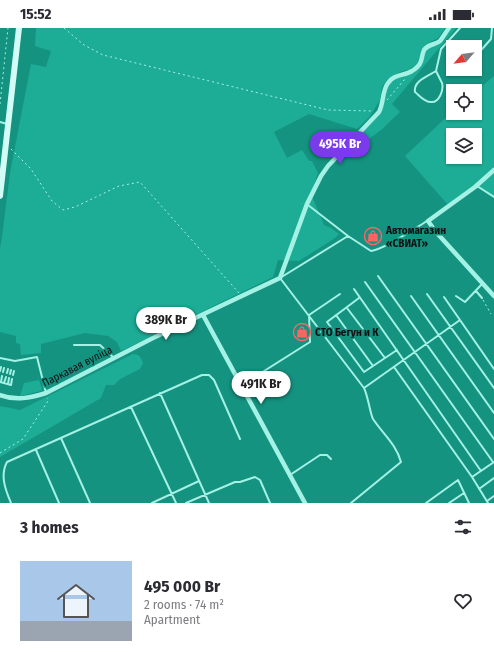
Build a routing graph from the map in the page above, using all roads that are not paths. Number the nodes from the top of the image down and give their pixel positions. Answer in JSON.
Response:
{"nodes":[{"id":1,"x":19,"y":28,"type":"edge"},
{"id":2,"x":449,"y":28,"type":"edge"},
{"id":3,"x":460,"y":28,"type":"edge"},
{"id":4,"x":492,"y":28,"type":"edge"},
{"id":5,"x":482,"y":49,"type":"edge"},
{"id":6,"x":436,"y":71,"type":"junction"},
{"id":7,"x":0,"y":122,"type":"edge"},
{"id":8,"x":8,"y":124,"type":"junction"},
{"id":9,"x":494,"y":170,"type":"edge"},
{"id":10,"x":476,"y":186,"type":"junction"},
{"id":11,"x":0,"y":196,"type":"edge"},
{"id":12,"x":494,"y":197,"type":"edge"},
{"id":13,"x":307,"y":204,"type":"junction"},
{"id":14,"x":428,"y":221,"type":"junction"},
{"id":15,"x":348,"y":236,"type":"junction"},
{"id":16,"x":378,"y":276,"type":"dead end"},
{"id":17,"x":280,"y":278,"type":"junction"},
{"id":18,"x":365,"y":282,"type":"dead end"},
{"id":19,"x":483,"y":283,"type":"junction"},
{"id":20,"x":354,"y":289,"type":"dead end"},
{"id":21,"x":476,"y":291,"type":"junction"},
{"id":22,"x":340,"y":294,"type":"dead end"},
{"id":23,"x":428,"y":294,"type":"dead end"},
{"id":24,"x":410,"y":296,"type":"dead end"},
{"id":25,"x":456,"y":296,"type":"dead end"},
{"id":26,"x":494,"y":296,"type":"edge"},
{"id":27,"x":444,"y":297,"type":"dead end"},
{"id":28,"x":360,"y":298,"type":"junction"},
{"id":29,"x":482,"y":298,"type":"road end"},
{"id":30,"x":346,"y":308,"type":"junction"},
{"id":31,"x":203,"y":315,"type":"junction"},
{"id":32,"x":309,"y":315,"type":"junction"},
{"id":33,"x":336,"y":316,"type":"junction"},
{"id":34,"x":460,"y":320,"type":"junction"},
{"id":35,"x":450,"y":326,"type":"junction"},
{"id":36,"x":438,"y":335,"type":"junction"},
{"id":37,"x":426,"y":344,"type":"junction"},
{"id":38,"x":74,"y":345,"type":"dead end"},
{"id":39,"x":396,"y":350,"type":"junction"},
{"id":40,"x":415,"y":352,"type":"junction"},
{"id":41,"x":0,"y":358,"type":"edge"},
{"id":42,"x":114,"y":358,"type":"junction"},
{"id":43,"x":385,"y":358,"type":"junction"},
{"id":44,"x":403,"y":360,"type":"junction"},
{"id":45,"x":373,"y":366,"type":"junction"},
{"id":46,"x":394,"y":367,"type":"junction"},
{"id":47,"x":1,"y":368,"type":"edge"},
{"id":48,"x":4,"y":368,"type":"dead end"},
{"id":49,"x":8,"y":369,"type":"dead end"},
{"id":50,"x":494,"y":369,"type":"edge"},
{"id":51,"x":0,"y":371,"type":"edge"},
{"id":52,"x":3,"y":372,"type":"dead end"},
{"id":53,"x":7,"y":373,"type":"dead end"},
{"id":54,"x":10,"y":374,"type":"dead end"},
{"id":55,"x":13,"y":375,"type":"dead end"},
{"id":56,"x":2,"y":376,"type":"dead end"},
{"id":57,"x":6,"y":377,"type":"dead end"},
{"id":58,"x":9,"y":378,"type":"dead end"},
{"id":59,"x":12,"y":379,"type":"dead end"},
{"id":60,"x":0,"y":382,"type":"edge"},
{"id":61,"x":4,"y":383,"type":"junction"},
{"id":62,"x":8,"y":384,"type":"junction"},
{"id":63,"x":241,"y":386,"type":"junction"},
{"id":64,"x":364,"y":388,"type":"junction"},
{"id":65,"x":494,"y":388,"type":"edge"},
{"id":66,"x":46,"y":393,"type":"junction"},
{"id":67,"x":160,"y":394,"type":"junction"},
{"id":68,"x":0,"y":395,"type":"edge"},
{"id":69,"x":131,"y":407,"type":"junction"},
{"id":70,"x":494,"y":413,"type":"edge"},
{"id":71,"x":61,"y":438,"type":"junction"},
{"id":72,"x":240,"y":439,"type":"dead end"},
{"id":73,"x":494,"y":439,"type":"edge"},
{"id":74,"x":36,"y":450,"type":"junction"},
{"id":75,"x":331,"y":459,"type":"dead end"},
{"id":76,"x":493,"y":462,"type":"edge"},
{"id":77,"x":481,"y":471,"type":"junction"},
{"id":78,"x":289,"y":475,"type":"junction"},
{"id":79,"x":472,"y":477,"type":"junction"},
{"id":80,"x":494,"y":478,"type":"edge"},
{"id":81,"x":199,"y":481,"type":"junction"},
{"id":82,"x":480,"y":489,"type":"junction"},
{"id":83,"x":464,"y":493,"type":"junction"},
{"id":84,"x":172,"y":494,"type":"junction"},
{"id":85,"x":205,"y":495,"type":"junction"},
{"id":86,"x":494,"y":496,"type":"edge"},
{"id":87,"x":488,"y":502,"type":"edge"},
{"id":88,"x":11,"y":503,"type":"edge"},
{"id":89,"x":59,"y":503,"type":"edge"},
{"id":90,"x":90,"y":503,"type":"edge"},
{"id":91,"x":152,"y":503,"type":"edge"},
{"id":92,"x":176,"y":503,"type":"edge"},
{"id":93,"x":186,"y":503,"type":"edge"},
{"id":94,"x":209,"y":503,"type":"edge"},
{"id":95,"x":270,"y":503,"type":"edge"},
{"id":96,"x":305,"y":503,"type":"edge"},
{"id":97,"x":351,"y":503,"type":"edge"},
{"id":98,"x":426,"y":503,"type":"edge"},
{"id":99,"x":449,"y":503,"type":"edge"},
{"id":100,"x":469,"y":503,"type":"edge"}],
"edges":[{"from":1,"to":8,"type":"main road"},
{"from":2,"to":13,"type":"street"},
{"from":3,"to":6,"type":"lane"},
{"from":4,"to":5,"type":"lane"},
{"from":6,"to":6,"type":"lane"},
{"from":7,"to":8,"type":"lane"},
{"from":8,"to":11,"type":"main road"},
{"from":9,"to":10,"type":"street"},
{"from":10,"to":12,"type":"lane"},
{"from":10,"to":14,"type":"street"},
{"from":13,"to":15,"type":"lane"},
{"from":13,"to":17,"type":"street"},
{"from":14,"to":15,"type":"lane"},
{"from":14,"to":19,"type":"street"},
{"from":15,"to":17,"type":"lane"},
{"from":16,"to":37,"type":"lane"},
{"from":17,"to":31,"type":"street","name":"Паркавая вуліца"},
{"from":17,"to":32,"type":"lane"},
{"from":18,"to":40,"type":"lane"},
{"from":19,"to":21,"type":"lane"},
{"from":19,"to":26,"type":"street"},
{"from":20,"to":28,"type":"lane"},
{"from":21,"to":25,"type":"lane"},
{"from":21,"to":29,"type":"lane"},
{"from":22,"to":32,"type":"lane"},
{"from":23,"to":35,"type":"lane"},
{"from":24,"to":36,"type":"lane"},
{"from":27,"to":34,"type":"lane"},
{"from":28,"to":30,"type":"lane"},
{"from":28,"to":39,"type":"lane"},
{"from":30,"to":33,"type":"lane"},
{"from":30,"to":43,"type":"lane"},
{"from":31,"to":42,"type":"street","name":"Паркавая вуліца"},
{"from":31,"to":63,"type":"street"},
{"from":32,"to":63,"type":"lane"},
{"from":32,"to":64,"type":"lane"},
{"from":33,"to":45,"type":"lane"},
{"from":33,"to":45,"type":"lane"},
{"from":34,"to":35,"type":"lane"},
{"from":34,"to":50,"type":"lane"},
{"from":35,"to":36,"type":"lane"},
{"from":35,"to":65,"type":"lane"},
{"from":36,"to":37,"type":"lane"},
{"from":36,"to":70,"type":"lane"},
{"from":37,"to":40,"type":"lane"},
{"from":37,"to":73,"type":"lane"},
{"from":38,"to":42,"type":"lane"},
{"from":39,"to":43,"type":"lane"},
{"from":39,"to":44,"type":"lane"},
{"from":40,"to":44,"type":"lane"},
{"from":40,"to":76,"type":"lane"},
{"from":41,"to":66,"type":"lane"},
{"from":42,"to":66,"type":"street","name":"Паркавая вуліца"},
{"from":43,"to":45,"type":"lane"},
{"from":44,"to":46,"type":"lane"},
{"from":44,"to":77,"type":"lane"},
{"from":46,"to":64,"type":"lane"},
{"from":46,"to":79,"type":"lane"},
{"from":47,"to":51,"type":"lane"},
{"from":48,"to":52,"type":"lane"},
{"from":49,"to":53,"type":"lane"},
{"from":54,"to":55,"type":"lane"},
{"from":56,"to":60,"type":"lane"},
{"from":57,"to":61,"type":"lane"},
{"from":58,"to":62,"type":"lane"},
{"from":59,"to":62,"type":"lane"},
{"from":60,"to":61,"type":"lane"},
{"from":61,"to":62,"type":"lane"},
{"from":63,"to":78,"type":"street"},
{"from":64,"to":97,"type":"lane"},
{"from":66,"to":68,"type":"street","name":"Паркавая вуліца"},
{"from":67,"to":69,"type":"lane"},
{"from":67,"to":72,"type":"lane"},
{"from":67,"to":81,"type":"lane"},
{"from":69,"to":71,"type":"lane"},
{"from":69,"to":84,"type":"lane"},
{"from":71,"to":74,"type":"lane"},
{"from":71,"to":90,"type":"lane"},
{"from":74,"to":88,"type":"lane"},
{"from":74,"to":89,"type":"lane"},
{"from":75,"to":78,"type":"lane"},
{"from":76,"to":77,"type":"lane"},
{"from":77,"to":79,"type":"lane"},
{"from":78,"to":96,"type":"street"},
{"from":79,"to":82,"type":"lane"},
{"from":80,"to":82,"type":"lane"},
{"from":81,"to":84,"type":"lane"},
{"from":81,"to":85,"type":"lane"},
{"from":82,"to":87,"type":"lane"},
{"from":83,"to":98,"type":"lane"},
{"from":83,"to":99,"type":"lane"},
{"from":83,"to":100,"type":"lane"},
{"from":84,"to":91,"type":"lane"},
{"from":84,"to":92,"type":"lane"},
{"from":85,"to":93,"type":"lane"},
{"from":85,"to":94,"type":"lane"},
{"from":85,"to":95,"type":"lane"},
{"from":86,"to":87,"type":"lane"}]}
